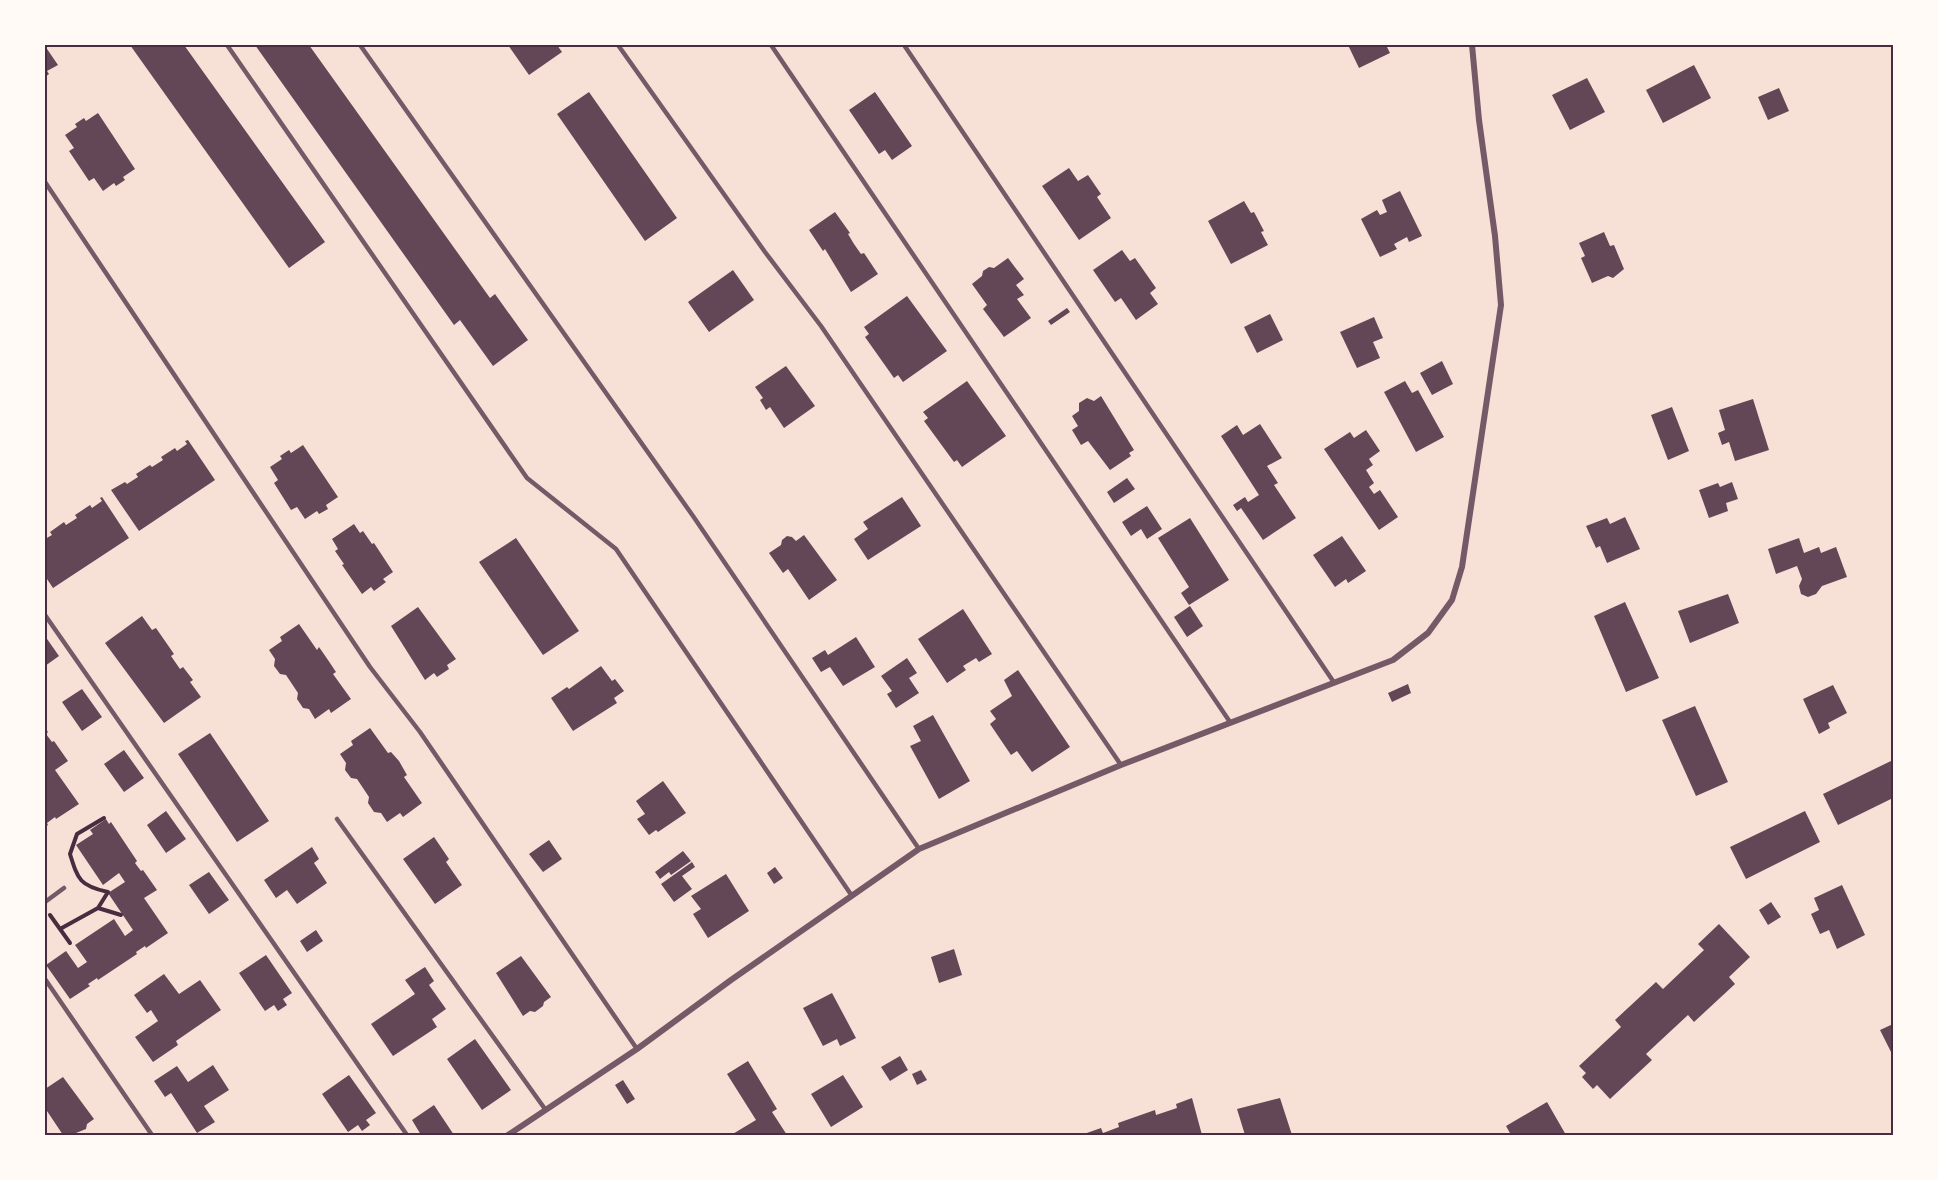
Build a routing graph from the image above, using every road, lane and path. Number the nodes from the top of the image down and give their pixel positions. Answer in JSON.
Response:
{"nodes":[{"id":1,"x":227,"y":45,"type":"edge"},
{"id":2,"x":360,"y":45,"type":"edge"},
{"id":3,"x":618,"y":45,"type":"edge"},
{"id":4,"x":771,"y":45,"type":"edge"},
{"id":5,"x":904,"y":45,"type":"edge"},
{"id":6,"x":1473,"y":45,"type":"edge"},
{"id":7,"x":45,"y":182,"type":"edge"},
{"id":8,"x":45,"y":615,"type":"edge"},
{"id":9,"x":1333,"y":681,"type":"junction"},
{"id":10,"x":1230,"y":722,"type":"junction"},
{"id":11,"x":1121,"y":765,"type":"junction"},
{"id":12,"x":104,"y":818,"type":"dead end"},
{"id":13,"x":338,"y":819,"type":"dead end"},
{"id":14,"x":920,"y":849,"type":"junction"},
{"id":15,"x":64,"y":888,"type":"dead end"},
{"id":16,"x":852,"y":896,"type":"junction"},
{"id":17,"x":45,"y":902,"type":"edge"},
{"id":18,"x":45,"y":908,"type":"edge"},
{"id":19,"x":98,"y":908,"type":"junction"},
{"id":20,"x":121,"y":915,"type":"dead end"},
{"id":21,"x":60,"y":929,"type":"junction"},
{"id":22,"x":70,"y":943,"type":"dead end"},
{"id":23,"x":45,"y":978,"type":"edge"},
{"id":24,"x":637,"y":1049,"type":"junction"},
{"id":25,"x":545,"y":1109,"type":"junction"},
{"id":26,"x":152,"y":1135,"type":"edge"},
{"id":27,"x":407,"y":1135,"type":"edge"},
{"id":28,"x":508,"y":1135,"type":"edge"}],
"edges":[{"from":1,"to":16,"type":"lane"},
{"from":2,"to":14,"type":"lane"},
{"from":3,"to":11,"type":"lane"},
{"from":4,"to":10,"type":"lane"},
{"from":5,"to":9,"type":"lane"},
{"from":6,"to":9,"type":"street"},
{"from":7,"to":24,"type":"lane"},
{"from":8,"to":27,"type":"lane"},
{"from":9,"to":10,"type":"street"},
{"from":10,"to":11,"type":"street"},
{"from":11,"to":14,"type":"street"},
{"from":12,"to":19,"type":"path"},
{"from":13,"to":25,"type":"lane"},
{"from":14,"to":16,"type":"street"},
{"from":15,"to":17,"type":"lane"},
{"from":16,"to":24,"type":"street"},
{"from":18,"to":21,"type":"path"},
{"from":19,"to":20,"type":"path"},
{"from":19,"to":21,"type":"path"},
{"from":21,"to":22,"type":"path"},
{"from":23,"to":26,"type":"lane"},
{"from":24,"to":25,"type":"street"},
{"from":25,"to":28,"type":"street"}]}
